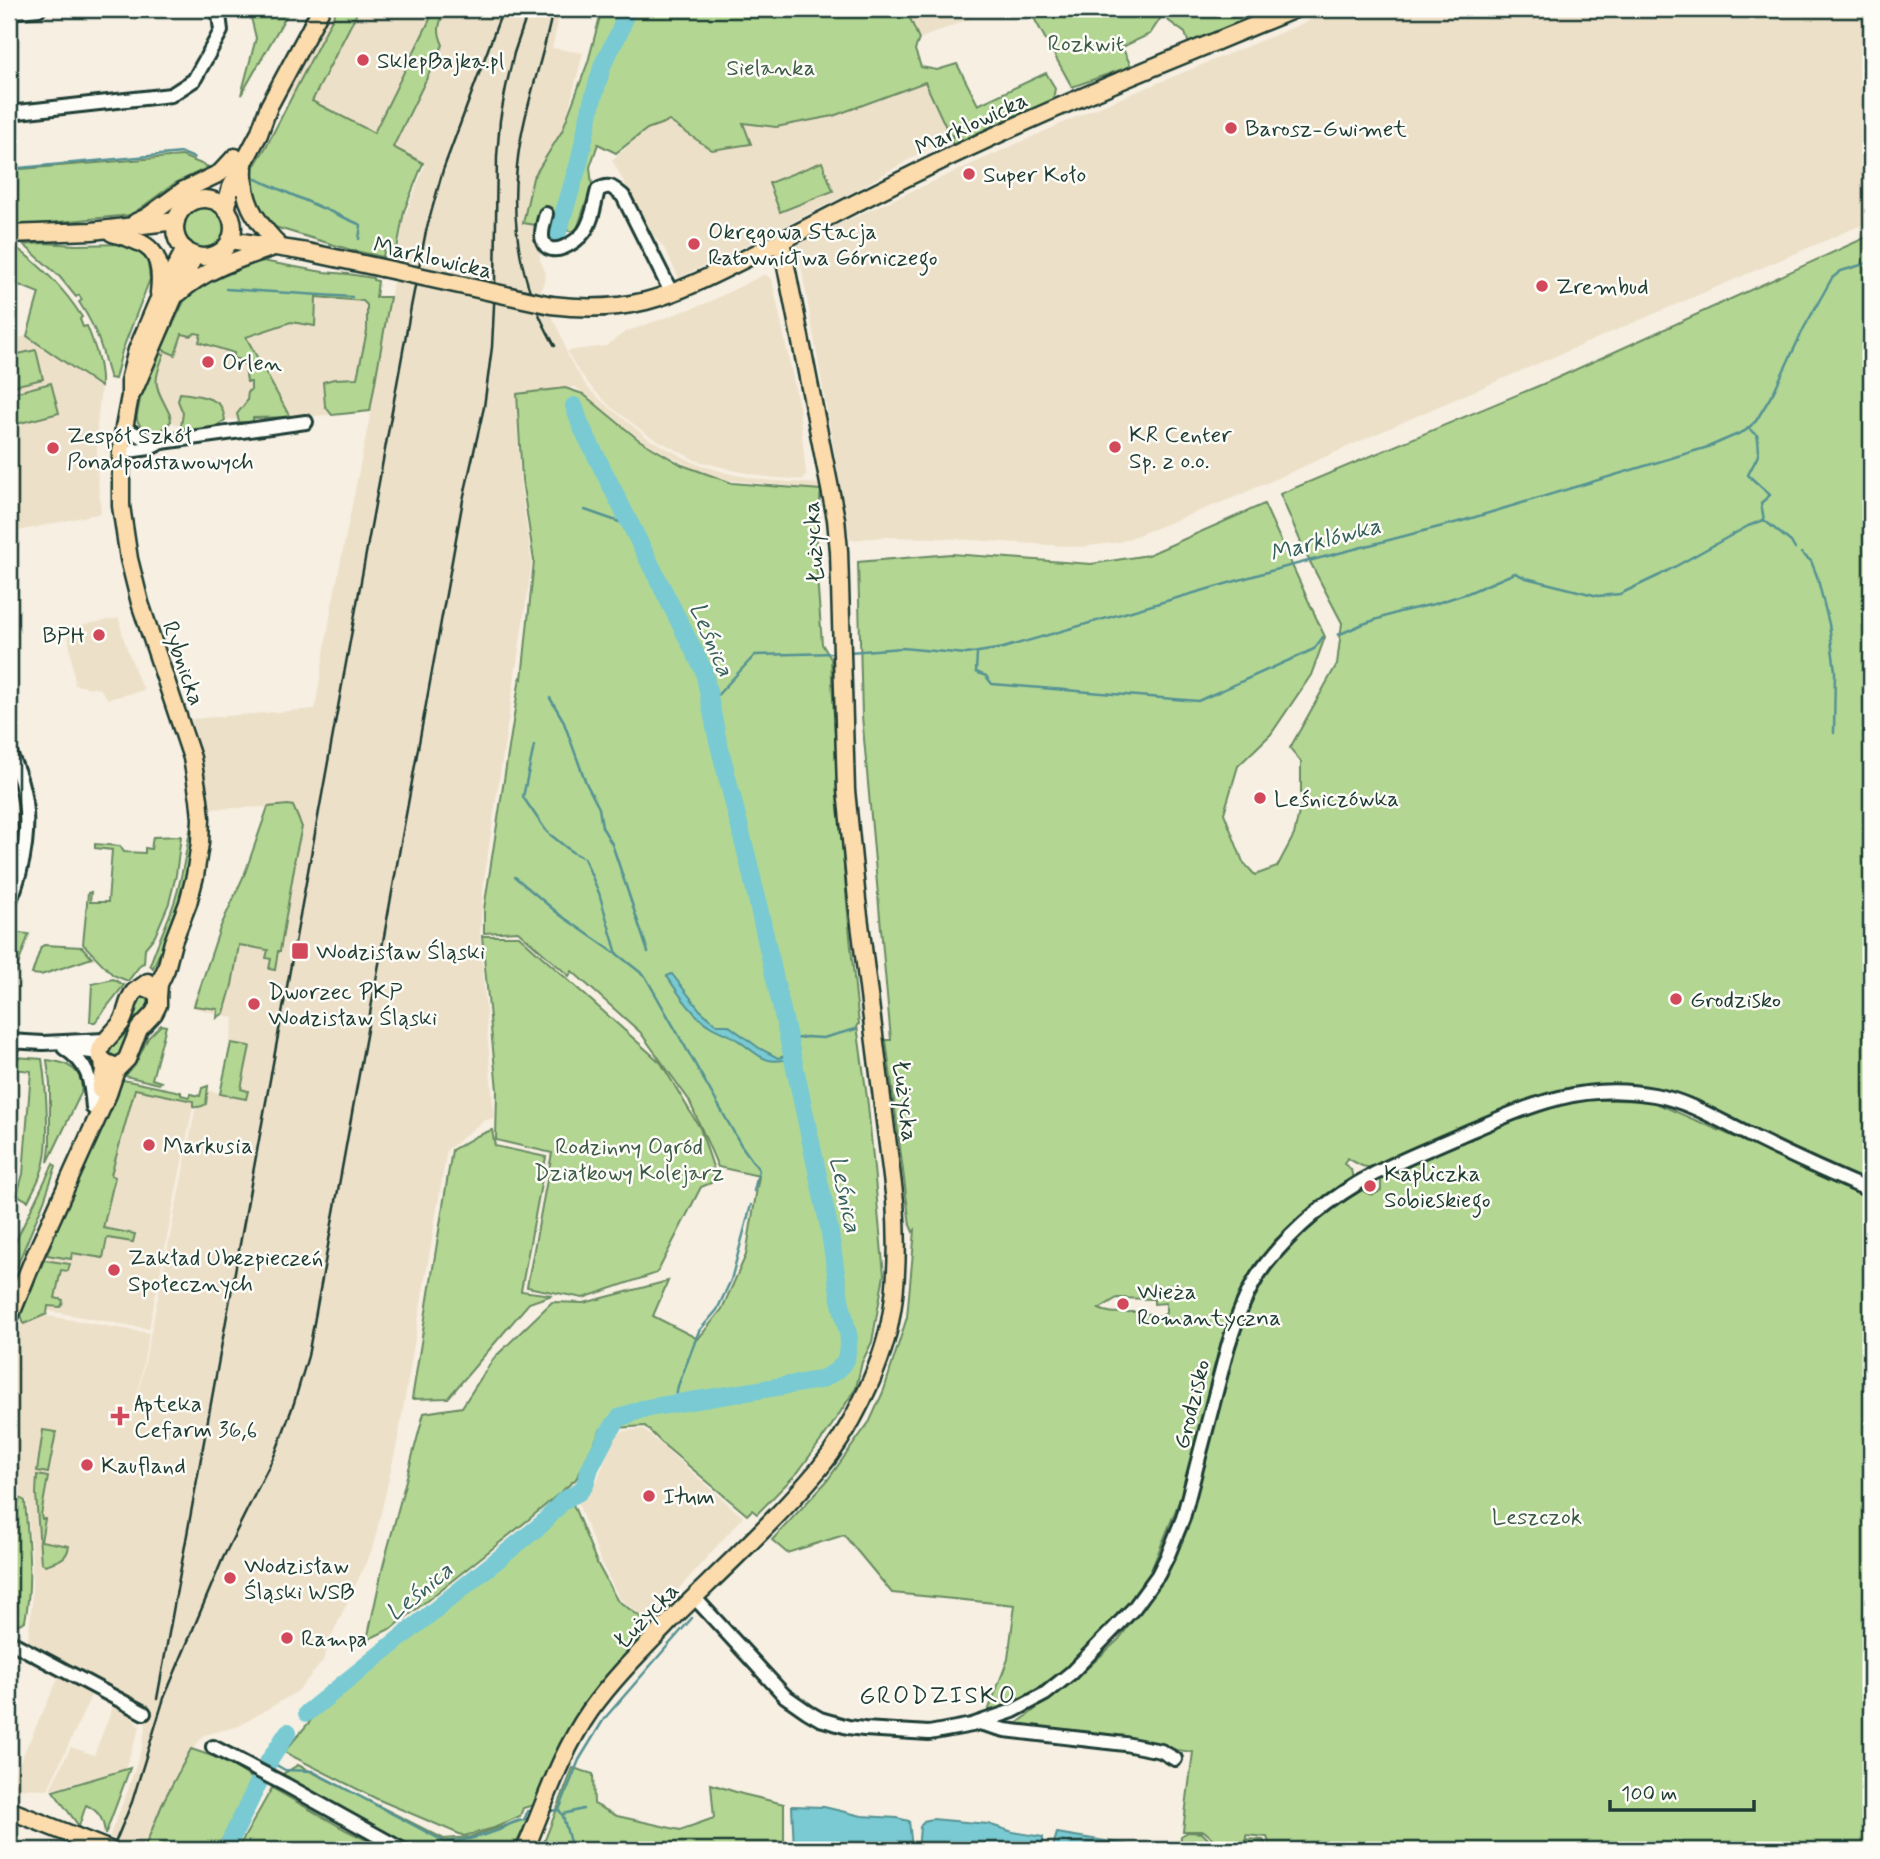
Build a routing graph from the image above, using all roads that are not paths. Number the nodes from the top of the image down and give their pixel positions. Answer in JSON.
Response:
{"nodes":[{"id":1,"x":38,"y":9,"type":"edge"},
{"id":2,"x":215,"y":9,"type":"edge"},
{"id":3,"x":321,"y":9,"type":"edge"},
{"id":4,"x":1295,"y":9,"type":"edge"},
{"id":5,"x":9,"y":12,"type":"edge"},
{"id":6,"x":9,"y":113,"type":"edge"},
{"id":7,"x":239,"y":159,"type":"junction"},
{"id":8,"x":208,"y":199,"type":"junction"},
{"id":9,"x":227,"y":210,"type":"junction"},
{"id":10,"x":546,"y":214,"type":"dead end"},
{"id":11,"x":116,"y":230,"type":"junction"},
{"id":12,"x":9,"y":234,"type":"edge"},
{"id":13,"x":232,"y":234,"type":"junction"},
{"id":14,"x":183,"y":240,"type":"junction"},
{"id":15,"x":781,"y":241,"type":"junction"},
{"id":16,"x":274,"y":244,"type":"junction"},
{"id":17,"x":671,"y":292,"type":"junction"},
{"id":18,"x":174,"y":297,"type":"junction"},
{"id":19,"x":158,"y":303,"type":"junction"},
{"id":20,"x":130,"y":396,"type":"junction"},
{"id":21,"x":306,"y":422,"type":"dead end"},
{"id":22,"x":124,"y":428,"type":"junction"},
{"id":23,"x":162,"y":442,"type":"junction"},
{"id":24,"x":121,"y":452,"type":"junction"},
{"id":25,"x":9,"y":751,"type":"edge"},
{"id":26,"x":9,"y":902,"type":"edge"},
{"id":27,"x":173,"y":942,"type":"junction"},
{"id":28,"x":141,"y":988,"type":"junction"},
{"id":29,"x":158,"y":996,"type":"junction"},
{"id":30,"x":105,"y":1040,"type":"junction"},
{"id":31,"x":10,"y":1041,"type":"edge"},
{"id":32,"x":43,"y":1043,"type":"junction"},
{"id":33,"x":64,"y":1048,"type":"junction"},
{"id":34,"x":102,"y":1058,"type":"junction"},
{"id":35,"x":9,"y":1061,"type":"edge"},
{"id":36,"x":120,"y":1065,"type":"junction"},
{"id":37,"x":93,"y":1108,"type":"junction"},
{"id":38,"x":1871,"y":1191,"type":"edge"},
{"id":39,"x":9,"y":1297,"type":"edge"},
{"id":40,"x":9,"y":1319,"type":"edge"},
{"id":41,"x":694,"y":1597,"type":"junction"},
{"id":42,"x":9,"y":1641,"type":"edge"},
{"id":43,"x":144,"y":1713,"type":"dead end"},
{"id":44,"x":979,"y":1723,"type":"junction"},
{"id":45,"x":213,"y":1747,"type":"dead end"},
{"id":46,"x":1175,"y":1759,"type":"dead end"},
{"id":47,"x":9,"y":1810,"type":"edge"},
{"id":48,"x":110,"y":1850,"type":"edge"},
{"id":49,"x":403,"y":1850,"type":"edge"},
{"id":50,"x":525,"y":1850,"type":"edge"}],
"edges":[{"from":1,"to":5,"type":"street"},
{"from":2,"to":6,"type":"street"},
{"from":3,"to":7,"type":"main road"},
{"from":4,"to":15,"type":"main road","name":"Marklowicka"},
{"from":7,"to":8,"type":"main road"},
{"from":7,"to":9,"type":"main road"},
{"from":7,"to":11,"type":"main road"},
{"from":7,"to":16,"type":"main road"},
{"from":8,"to":9,"type":"main road"},
{"from":8,"to":14,"type":"main road"},
{"from":9,"to":13,"type":"main road"},
{"from":10,"to":17,"type":"street"},
{"from":11,"to":12,"type":"main road"},
{"from":11,"to":14,"type":"main road"},
{"from":11,"to":19,"type":"main road"},
{"from":13,"to":14,"type":"main road"},
{"from":13,"to":16,"type":"main road","name":"Marklowicka"},
{"from":14,"to":18,"type":"main road","name":"Rybnicka"},
{"from":14,"to":19,"type":"main road","name":"Rybnicka"},
{"from":15,"to":17,"type":"main road","name":"Marklowicka"},
{"from":15,"to":41,"type":"main road","name":"Łużycka"},
{"from":16,"to":17,"type":"main road","name":"Marklowicka","bridge":true},
{"from":16,"to":18,"type":"main road"},
{"from":18,"to":20,"type":"main road","name":"Rybnicka"},
{"from":19,"to":20,"type":"main road","name":"Rybnicka"},
{"from":20,"to":22,"type":"main road","name":"Rybnicka"},
{"from":21,"to":23,"type":"street"},
{"from":22,"to":23,"type":"street"},
{"from":22,"to":24,"type":"main road","name":"Rybnicka"},
{"from":23,"to":24,"type":"street"},
{"from":24,"to":27,"type":"main road","name":"Rybnicka"},
{"from":25,"to":26,"type":"street"},
{"from":27,"to":28,"type":"main road","name":"Rybnicka"},
{"from":27,"to":29,"type":"main road","name":"Rybnicka"},
{"from":28,"to":29,"type":"main road"},
{"from":28,"to":30,"type":"main road","name":"Rybnicka"},
{"from":29,"to":36,"type":"main road","name":"Rybnicka"},
{"from":30,"to":32,"type":"street"},
{"from":30,"to":34,"type":"main road"},
{"from":31,"to":32,"type":"street"},
{"from":31,"to":35,"type":"street"},
{"from":32,"to":33,"type":"street"},
{"from":33,"to":34,"type":"street"},
{"from":33,"to":37,"type":"street"},
{"from":34,"to":36,"type":"main road"},
{"from":34,"to":37,"type":"main road"},
{"from":36,"to":40,"type":"main road","name":"Rybnicka"},
{"from":37,"to":39,"type":"main road"},
{"from":38,"to":44,"type":"street","name":"Grodzisko"},
{"from":41,"to":44,"type":"street","name":"Grodzisko"},
{"from":41,"to":50,"type":"main road","name":"Łużycka"},
{"from":42,"to":43,"type":"street"},
{"from":44,"to":46,"type":"street","name":"Grodzisko"},
{"from":45,"to":49,"type":"street"},
{"from":47,"to":48,"type":"main road"}]}
